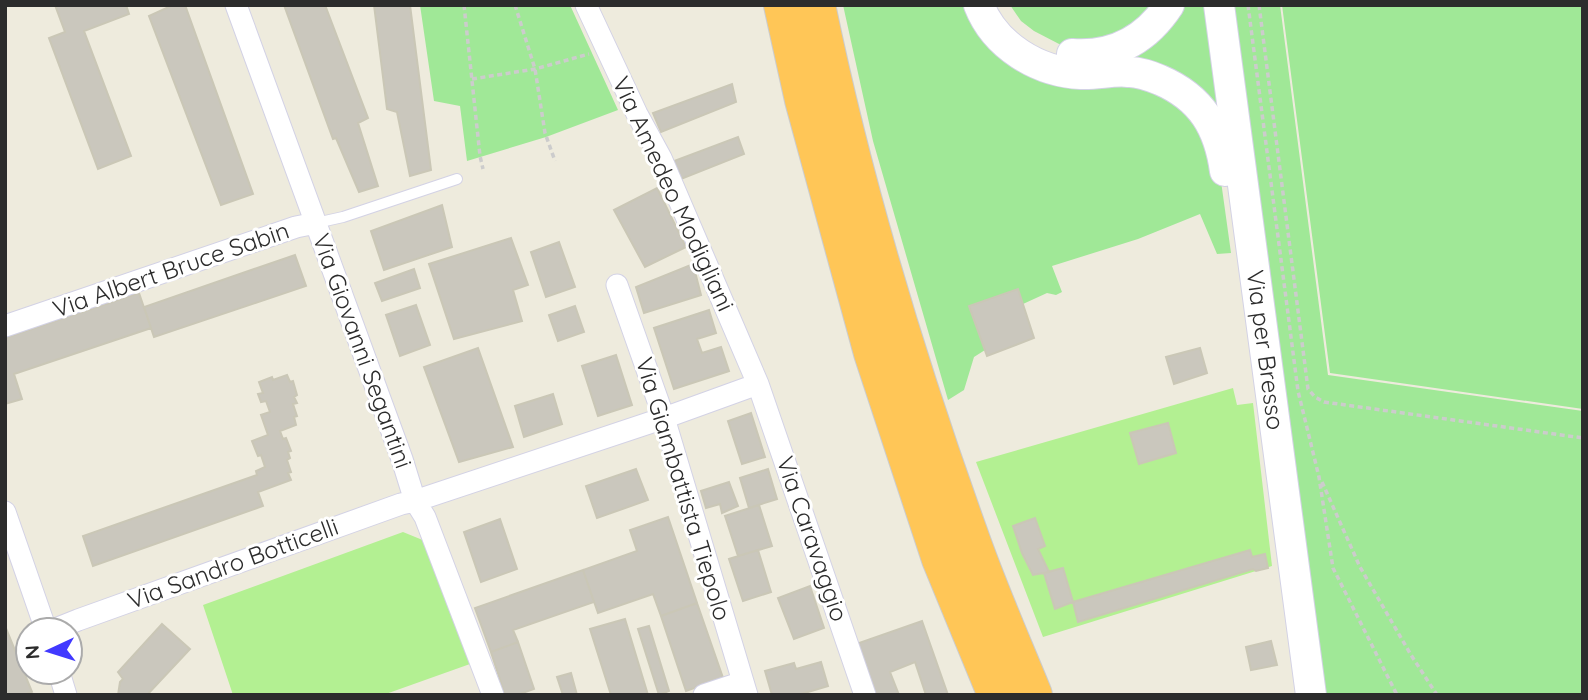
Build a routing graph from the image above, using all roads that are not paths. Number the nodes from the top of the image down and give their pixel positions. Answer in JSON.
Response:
{"nodes":[{"id":1,"x":236,"y":5,"type":"edge"},
{"id":2,"x":586,"y":5,"type":"edge"},
{"id":3,"x":783,"y":5,"type":"edge"},
{"id":4,"x":816,"y":5,"type":"edge"},
{"id":5,"x":979,"y":5,"type":"edge"},
{"id":6,"x":1001,"y":5,"type":"edge"},
{"id":7,"x":1169,"y":5,"type":"edge"},
{"id":8,"x":1219,"y":5,"type":"edge"},
{"id":9,"x":457,"y":179,"type":"dead end"},
{"id":10,"x":316,"y":223,"type":"junction"},
{"id":11,"x":617,"y":285,"type":"dead end"},
{"id":12,"x":1260,"y":312,"type":"junction"},
{"id":13,"x":5,"y":326,"type":"edge"},
{"id":14,"x":758,"y":384,"type":"junction"},
{"id":15,"x":664,"y":418,"type":"junction"},
{"id":16,"x":415,"y":501,"type":"junction"},
{"id":17,"x":5,"y":512,"type":"edge"},
{"id":18,"x":41,"y":616,"type":"edge"},
{"id":19,"x":84,"y":618,"type":"edge"},
{"id":20,"x":745,"y":688,"type":"edge"},
{"id":21,"x":493,"y":695,"type":"edge"},
{"id":22,"x":704,"y":695,"type":"edge"},
{"id":23,"x":866,"y":695,"type":"edge"},
{"id":24,"x":997,"y":695,"type":"edge"},
{"id":25,"x":1033,"y":695,"type":"edge"},
{"id":26,"x":1311,"y":695,"type":"edge"}],
"edges":[{"from":1,"to":10,"type":"street","name":"Via Giovanni Segantini"},
{"from":2,"to":14,"type":"street","name":"Via Amedeo Modigliani"},
{"from":3,"to":24,"type":"highway"},
{"from":4,"to":25,"type":"highway"},
{"from":5,"to":12,"type":"street"},
{"from":6,"to":7,"type":"street"},
{"from":8,"to":12,"type":"street","name":"Via per Bresso"},
{"from":9,"to":10,"type":"lane","name":"Via Albert Bruce Sabin"},
{"from":10,"to":13,"type":"street","name":"Via Albert Bruce Sabin"},
{"from":10,"to":16,"type":"street","name":"Via Giovanni Segantini"},
{"from":11,"to":15,"type":"street","name":"Via Giambattista Tiepolo"},
{"from":12,"to":26,"type":"street","name":"Via per Bresso"},
{"from":14,"to":15,"type":"street","name":"Via Sandro Botticelli"},
{"from":14,"to":23,"type":"street","name":"Via Caravaggio"},
{"from":15,"to":16,"type":"street","name":"Via Sandro Botticelli"},
{"from":15,"to":20,"type":"street","name":"Via Giambattista Tiepolo"},
{"from":16,"to":19,"type":"street","name":"Via Sandro Botticelli"},
{"from":16,"to":21,"type":"street","name":"Via Giovanni Segantini"},
{"from":17,"to":18,"type":"street"},
{"from":20,"to":22,"type":"street"}]}
